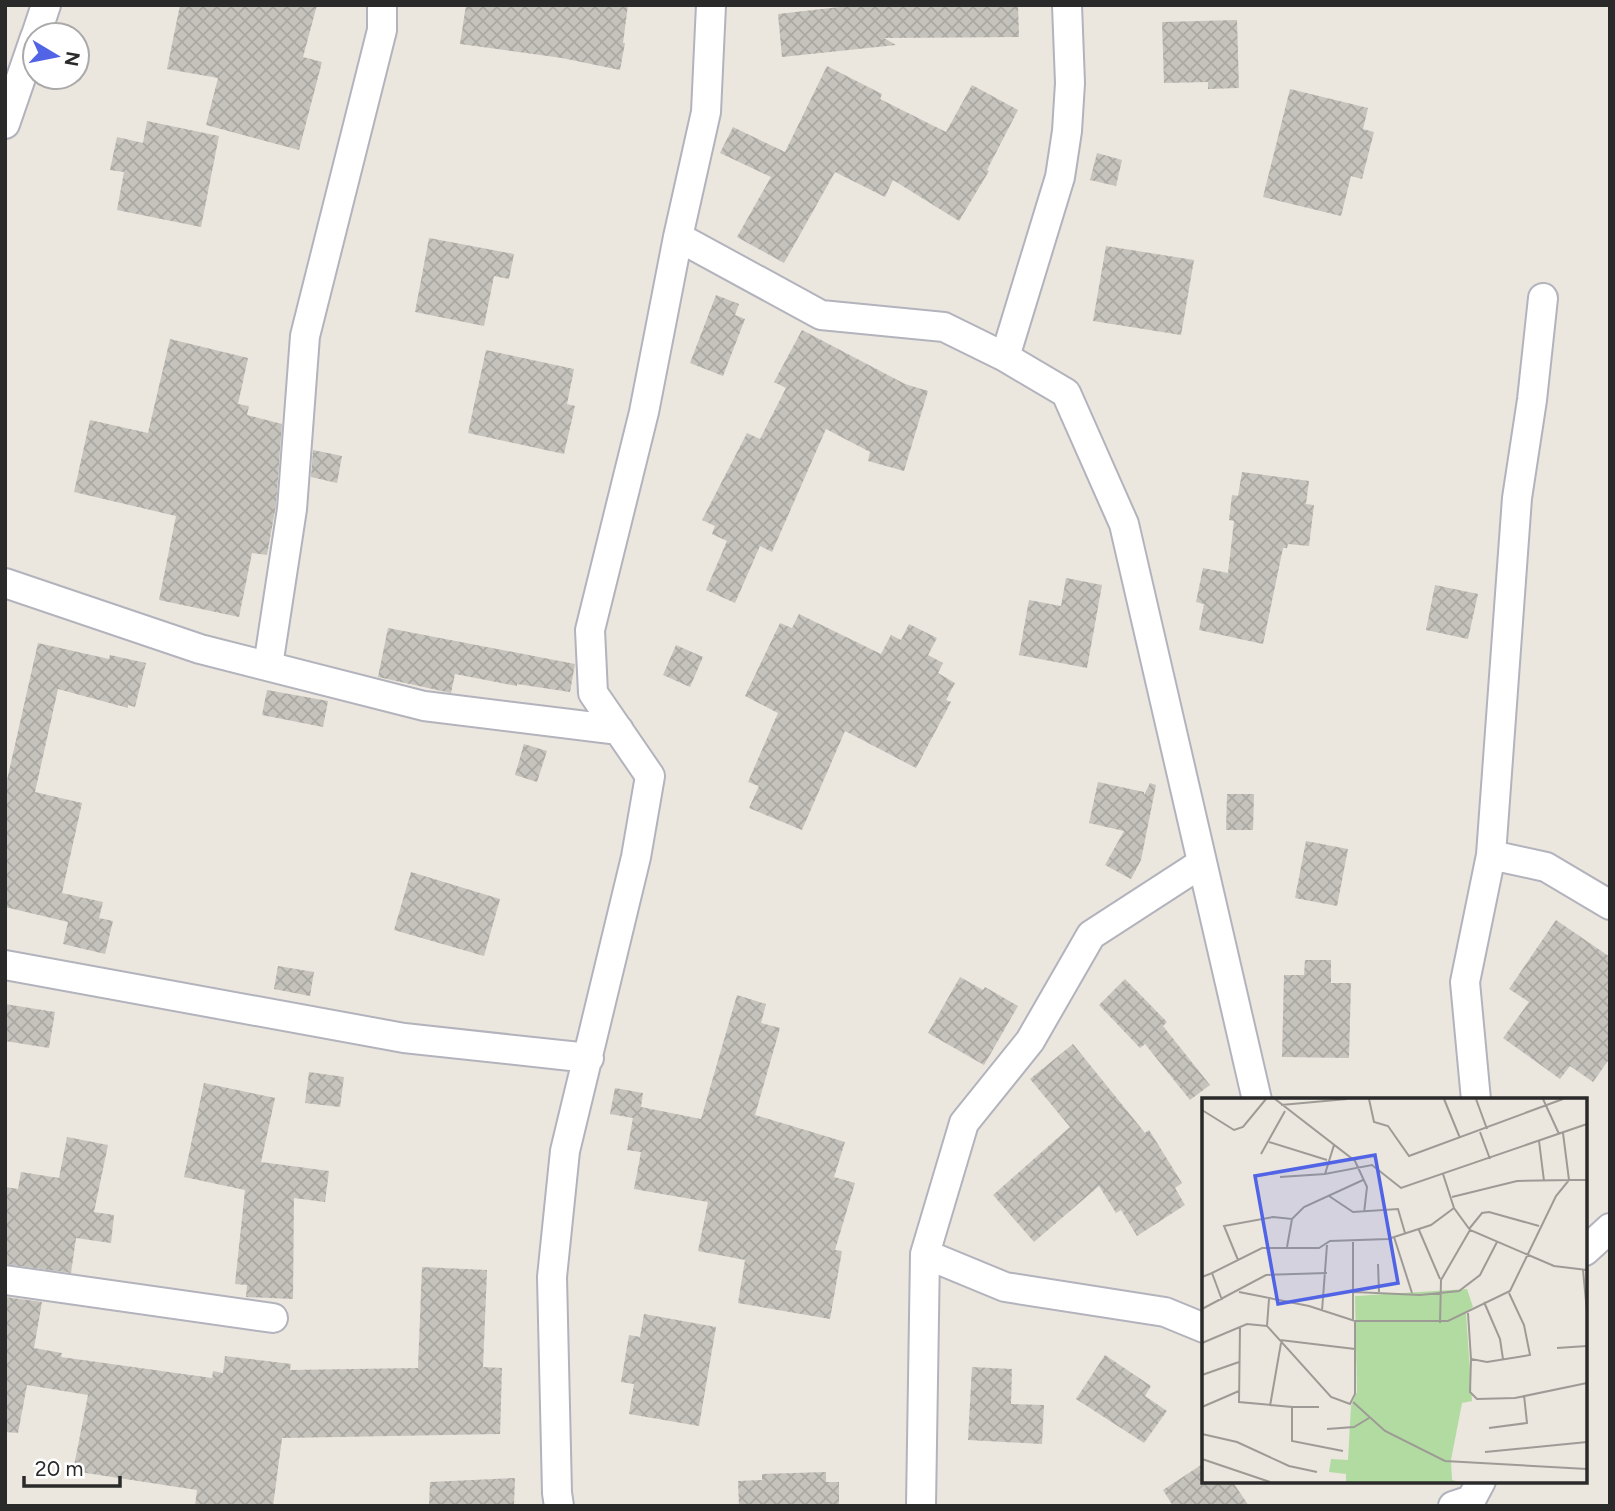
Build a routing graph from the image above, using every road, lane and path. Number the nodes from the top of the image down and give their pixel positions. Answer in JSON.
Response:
{"nodes":[{"id":1,"x":382,"y":5,"type":"edge"},
{"id":2,"x":711,"y":5,"type":"edge"},
{"id":3,"x":1067,"y":5,"type":"edge"},
{"id":4,"x":21,"y":77,"type":"edge"},
{"id":5,"x":5,"y":124,"type":"edge"},
{"id":6,"x":678,"y":237,"type":"junction"},
{"id":7,"x":1543,"y":298,"type":"dead end"},
{"id":8,"x":1005,"y":357,"type":"junction"},
{"id":9,"x":5,"y":583,"type":"edge"},
{"id":10,"x":268,"y":666,"type":"junction"},
{"id":11,"x":619,"y":730,"type":"junction"},
{"id":12,"x":1491,"y":855,"type":"junction"},
{"id":13,"x":1202,"y":863,"type":"junction"},
{"id":14,"x":1610,"y":905,"type":"edge"},
{"id":15,"x":5,"y":965,"type":"edge"},
{"id":16,"x":589,"y":1058,"type":"junction"},
{"id":17,"x":1257,"y":1098,"type":"edge"},
{"id":18,"x":1476,"y":1098,"type":"edge"},
{"id":19,"x":1610,"y":1228,"type":"edge"},
{"id":20,"x":1587,"y":1249,"type":"edge"},
{"id":21,"x":925,"y":1254,"type":"junction"},
{"id":22,"x":5,"y":1280,"type":"edge"},
{"id":23,"x":273,"y":1318,"type":"dead end"},
{"id":24,"x":1202,"y":1327,"type":"edge"},
{"id":25,"x":1479,"y":1483,"type":"edge"},
{"id":26,"x":559,"y":1506,"type":"edge"},
{"id":27,"x":921,"y":1506,"type":"edge"},
{"id":28,"x":1453,"y":1506,"type":"edge"}],
"edges":[{"from":1,"to":10,"type":"street"},
{"from":2,"to":6,"type":"street"},
{"from":3,"to":8,"type":"street"},
{"from":4,"to":5,"type":"street"},
{"from":6,"to":8,"type":"street"},
{"from":6,"to":11,"type":"street"},
{"from":7,"to":12,"type":"street"},
{"from":8,"to":13,"type":"street"},
{"from":9,"to":10,"type":"street"},
{"from":10,"to":11,"type":"street"},
{"from":11,"to":16,"type":"street"},
{"from":12,"to":14,"type":"street"},
{"from":12,"to":18,"type":"street"},
{"from":13,"to":17,"type":"street"},
{"from":13,"to":21,"type":"street"},
{"from":15,"to":16,"type":"street"},
{"from":16,"to":26,"type":"street"},
{"from":19,"to":20,"type":"street"},
{"from":21,"to":24,"type":"street"},
{"from":21,"to":27,"type":"street"},
{"from":22,"to":23,"type":"street"},
{"from":25,"to":28,"type":"street"}]}
